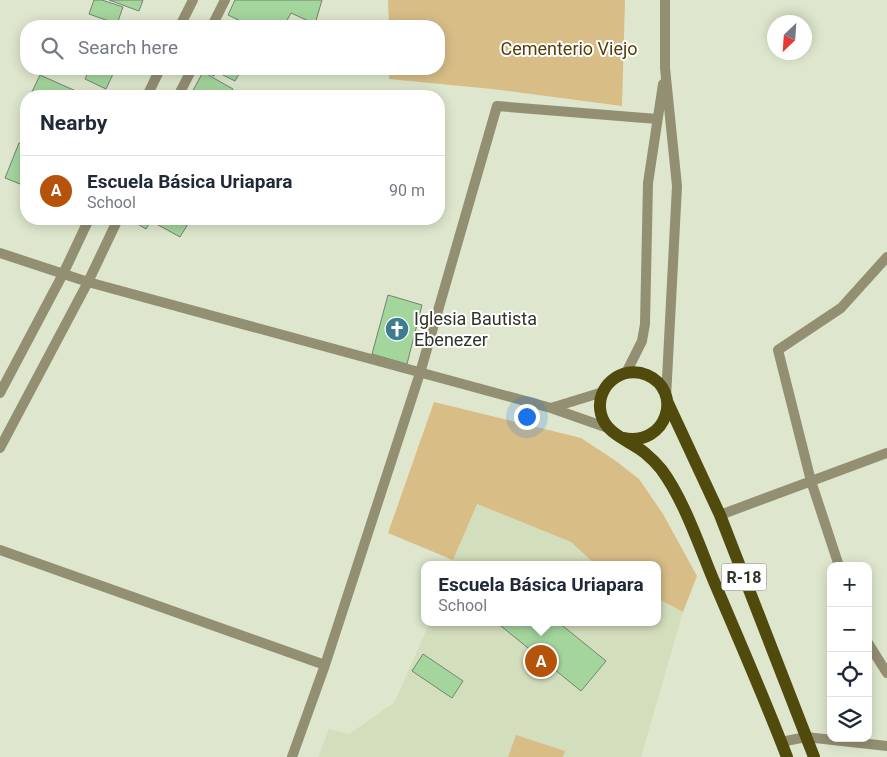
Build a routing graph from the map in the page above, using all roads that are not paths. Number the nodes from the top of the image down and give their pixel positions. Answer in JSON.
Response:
{"nodes":[{"id":1,"x":193,"y":0,"type":"edge"},
{"id":2,"x":225,"y":0,"type":"edge"},
{"id":3,"x":665,"y":0,"type":"edge"},
{"id":4,"x":183,"y":20,"type":"edge"},
{"id":5,"x":215,"y":20,"type":"edge"},
{"id":6,"x":665,"y":68,"type":"junction"},
{"id":7,"x":157,"y":75,"type":"edge"},
{"id":8,"x":189,"y":75,"type":"edge"},
{"id":9,"x":150,"y":90,"type":"edge"},
{"id":10,"x":181,"y":90,"type":"edge"},
{"id":11,"x":657,"y":120,"type":"junction"},
{"id":12,"x":86,"y":225,"type":"edge"},
{"id":13,"x":115,"y":225,"type":"edge"},
{"id":14,"x":0,"y":253,"type":"edge"},
{"id":15,"x":887,"y":257,"type":"edge"},
{"id":16,"x":63,"y":274,"type":"junction"},
{"id":17,"x":88,"y":282,"type":"junction"},
{"id":18,"x":420,"y":372,"type":"junction"},
{"id":19,"x":626,"y":373,"type":"junction"},
{"id":20,"x":603,"y":392,"type":"junction"},
{"id":21,"x":0,"y":393,"type":"edge"},
{"id":22,"x":666,"y":399,"type":"junction"},
{"id":23,"x":551,"y":408,"type":"junction"},
{"id":24,"x":608,"y":428,"type":"junction"},
{"id":25,"x":623,"y":438,"type":"junction"},
{"id":26,"x":0,"y":448,"type":"edge"},
{"id":27,"x":887,"y":453,"type":"edge"},
{"id":28,"x":811,"y":481,"type":"junction"},
{"id":29,"x":720,"y":515,"type":"junction"},
{"id":30,"x":0,"y":550,"type":"edge"},
{"id":31,"x":838,"y":562,"type":"edge"},
{"id":32,"x":872,"y":649,"type":"edge"},
{"id":33,"x":325,"y":665,"type":"junction"},
{"id":34,"x":887,"y":673,"type":"edge"},
{"id":35,"x":806,"y":737,"type":"junction"},
{"id":36,"x":782,"y":742,"type":"junction"},
{"id":37,"x":883,"y":746,"type":"edge"},
{"id":38,"x":292,"y":757,"type":"edge"},
{"id":39,"x":787,"y":757,"type":"edge"},
{"id":40,"x":814,"y":757,"type":"edge"},
{"id":41,"x":884,"y":757,"type":"edge"}],
"edges":[{"from":1,"to":4,"type":"street"},
{"from":2,"to":5,"type":"street"},
{"from":3,"to":6,"type":"street"},
{"from":6,"to":11,"type":"street"},
{"from":6,"to":22,"type":"street"},
{"from":7,"to":9,"type":"street"},
{"from":8,"to":10,"type":"street"},
{"from":11,"to":18,"type":"street"},
{"from":11,"to":19,"type":"street"},
{"from":12,"to":16,"type":"street"},
{"from":13,"to":17,"type":"street"},
{"from":14,"to":16,"type":"street"},
{"from":15,"to":28,"type":"street"},
{"from":16,"to":17,"type":"street"},
{"from":16,"to":21,"type":"street"},
{"from":17,"to":18,"type":"street"},
{"from":17,"to":26,"type":"street"},
{"from":18,"to":23,"type":"street"},
{"from":18,"to":33,"type":"street"},
{"from":19,"to":20,"type":"main road"},
{"from":19,"to":22,"type":"main road","number":"R-18"},
{"from":20,"to":23,"type":"street"},
{"from":20,"to":24,"type":"main road"},
{"from":22,"to":25,"type":"main road"},
{"from":22,"to":29,"type":"main road","number":"R-18"},
{"from":23,"to":24,"type":"street"},
{"from":24,"to":25,"type":"main road","number":"R-18"},
{"from":25,"to":36,"type":"main road","number":"R-18"},
{"from":27,"to":28,"type":"street"},
{"from":28,"to":29,"type":"street"},
{"from":28,"to":31,"type":"street"},
{"from":29,"to":35,"type":"main road","number":"R-18"},
{"from":30,"to":33,"type":"street"},
{"from":32,"to":34,"type":"street"},
{"from":33,"to":38,"type":"street"},
{"from":35,"to":36,"type":"street"},
{"from":35,"to":37,"type":"street"},
{"from":35,"to":40,"type":"main road","number":"R-18"},
{"from":36,"to":39,"type":"main road","number":"R-18"},
{"from":37,"to":41,"type":"street"}]}
